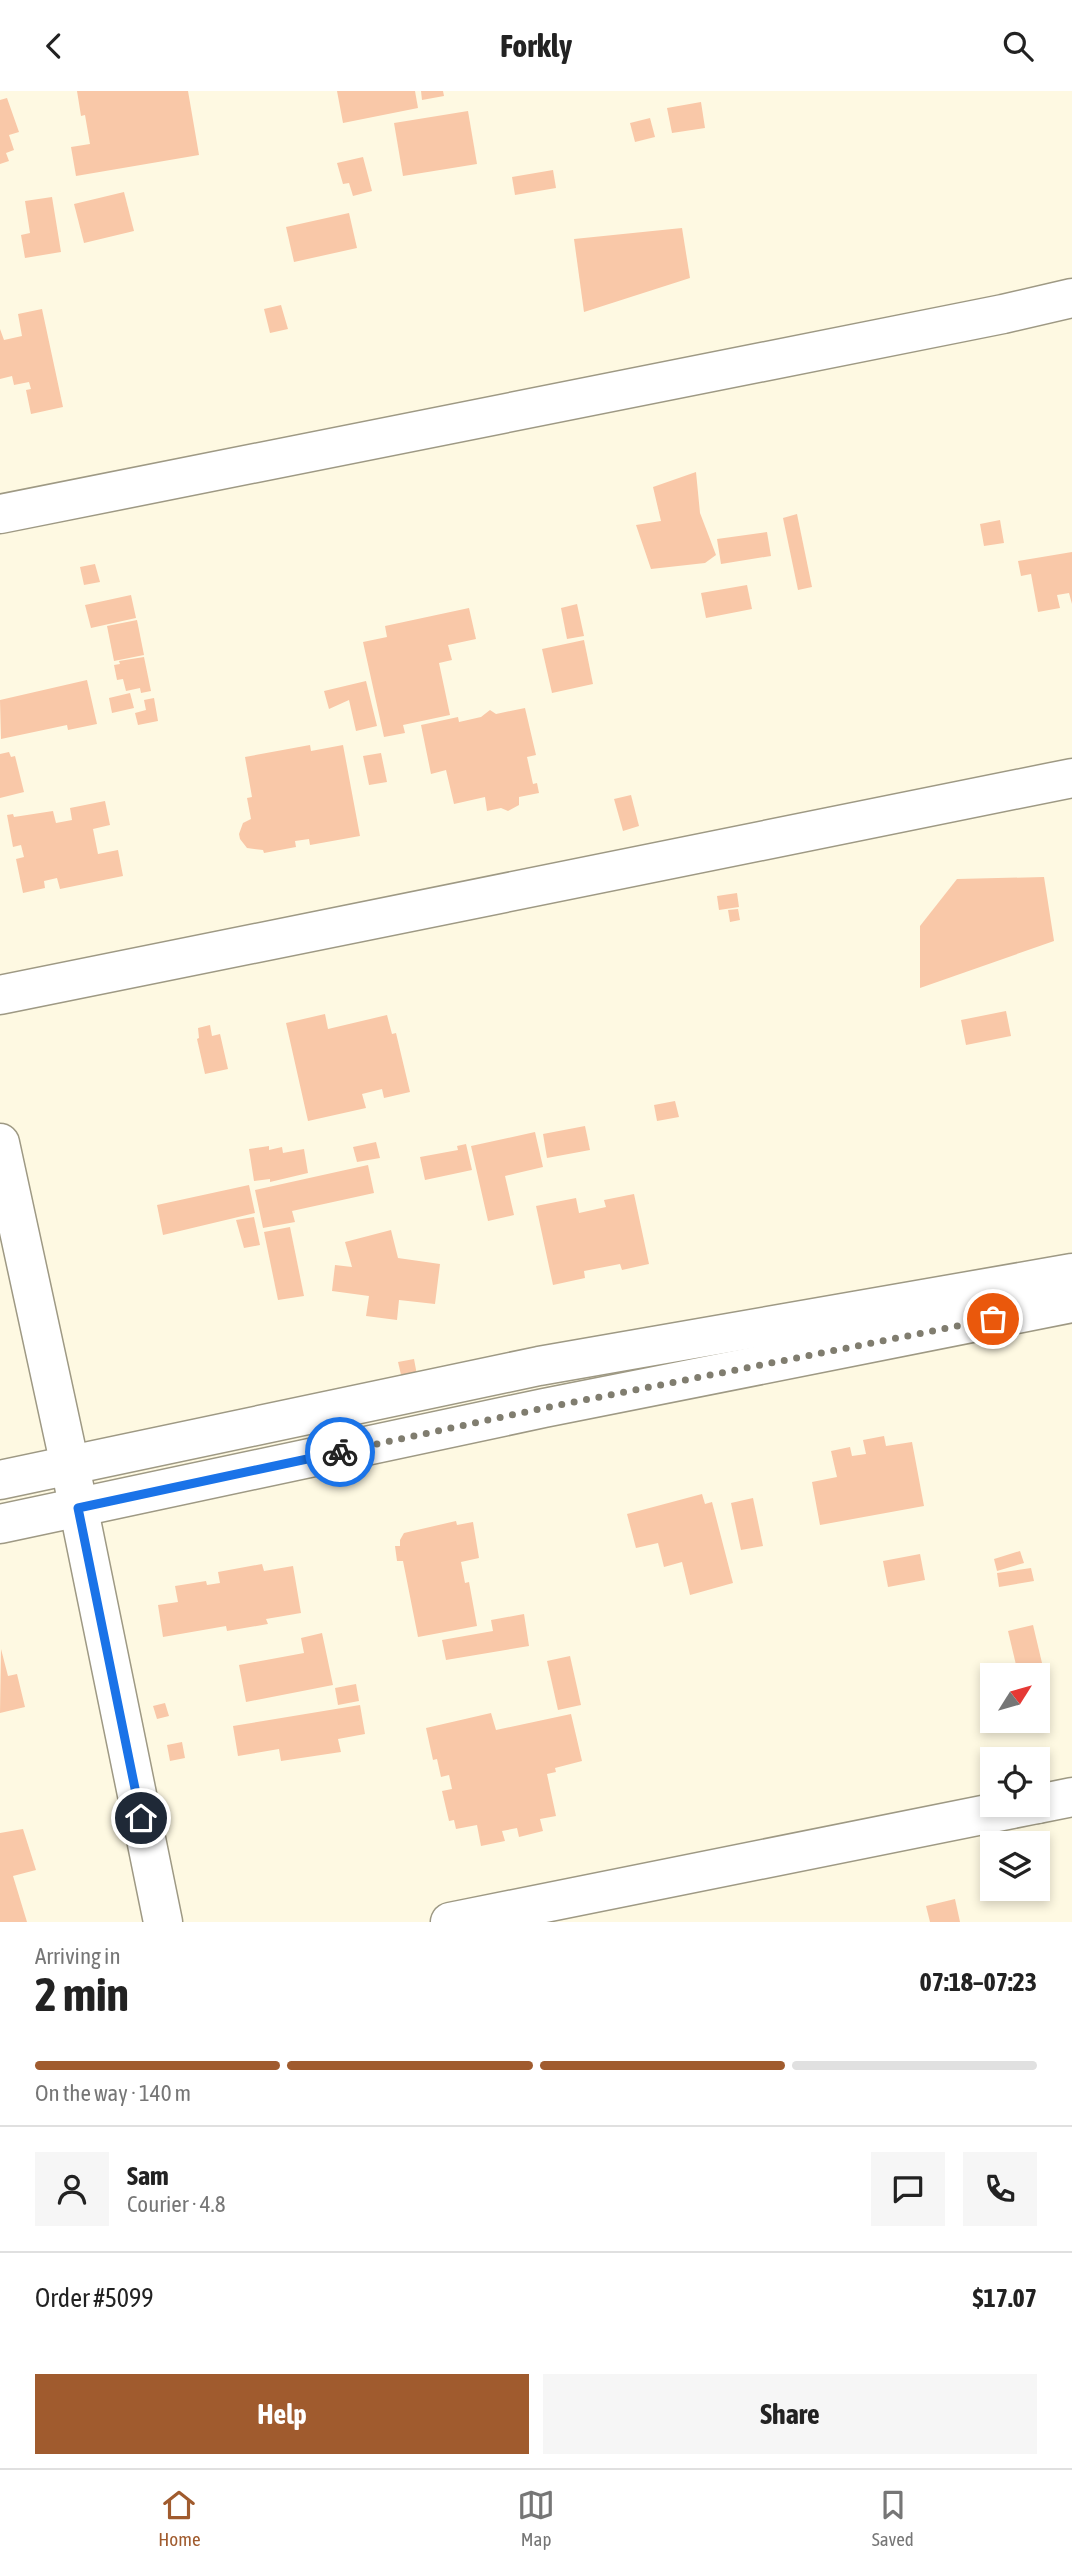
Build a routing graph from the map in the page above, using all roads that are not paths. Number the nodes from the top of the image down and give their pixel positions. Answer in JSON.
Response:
{"nodes":[{"id":1,"x":1072,"y":298,"type":"edge"},
{"id":2,"x":0,"y":514,"type":"edge"},
{"id":3,"x":1072,"y":778,"type":"edge"},
{"id":4,"x":0,"y":995,"type":"edge"},
{"id":5,"x":0,"y":1143,"type":"edge"},
{"id":6,"x":1072,"y":1273,"type":"edge"},
{"id":7,"x":1072,"y":1303,"type":"edge"},
{"id":8,"x":539,"y":1366,"type":"junction"},
{"id":9,"x":544,"y":1408,"type":"junction"},
{"id":10,"x":70,"y":1466,"type":"junction"},
{"id":11,"x":0,"y":1480,"type":"edge"},
{"id":12,"x":78,"y":1508,"type":"junction"},
{"id":13,"x":0,"y":1524,"type":"edge"},
{"id":14,"x":1072,"y":1797,"type":"edge"},
{"id":15,"x":1050,"y":1801,"type":"edge"},
{"id":16,"x":980,"y":1815,"type":"edge"},
{"id":17,"x":163,"y":1922,"type":"edge"},
{"id":18,"x":450,"y":1922,"type":"edge"}],
"edges":[{"from":1,"to":2,"type":"street"},
{"from":3,"to":4,"type":"street"},
{"from":5,"to":10,"type":"street"},
{"from":6,"to":8,"type":"street"},
{"from":7,"to":9,"type":"street"},
{"from":8,"to":9,"type":"street"},
{"from":8,"to":10,"type":"street"},
{"from":9,"to":12,"type":"street"},
{"from":10,"to":11,"type":"street"},
{"from":10,"to":12,"type":"street"},
{"from":12,"to":13,"type":"street"},
{"from":12,"to":17,"type":"street"},
{"from":14,"to":15,"type":"street"},
{"from":16,"to":18,"type":"street"}]}
